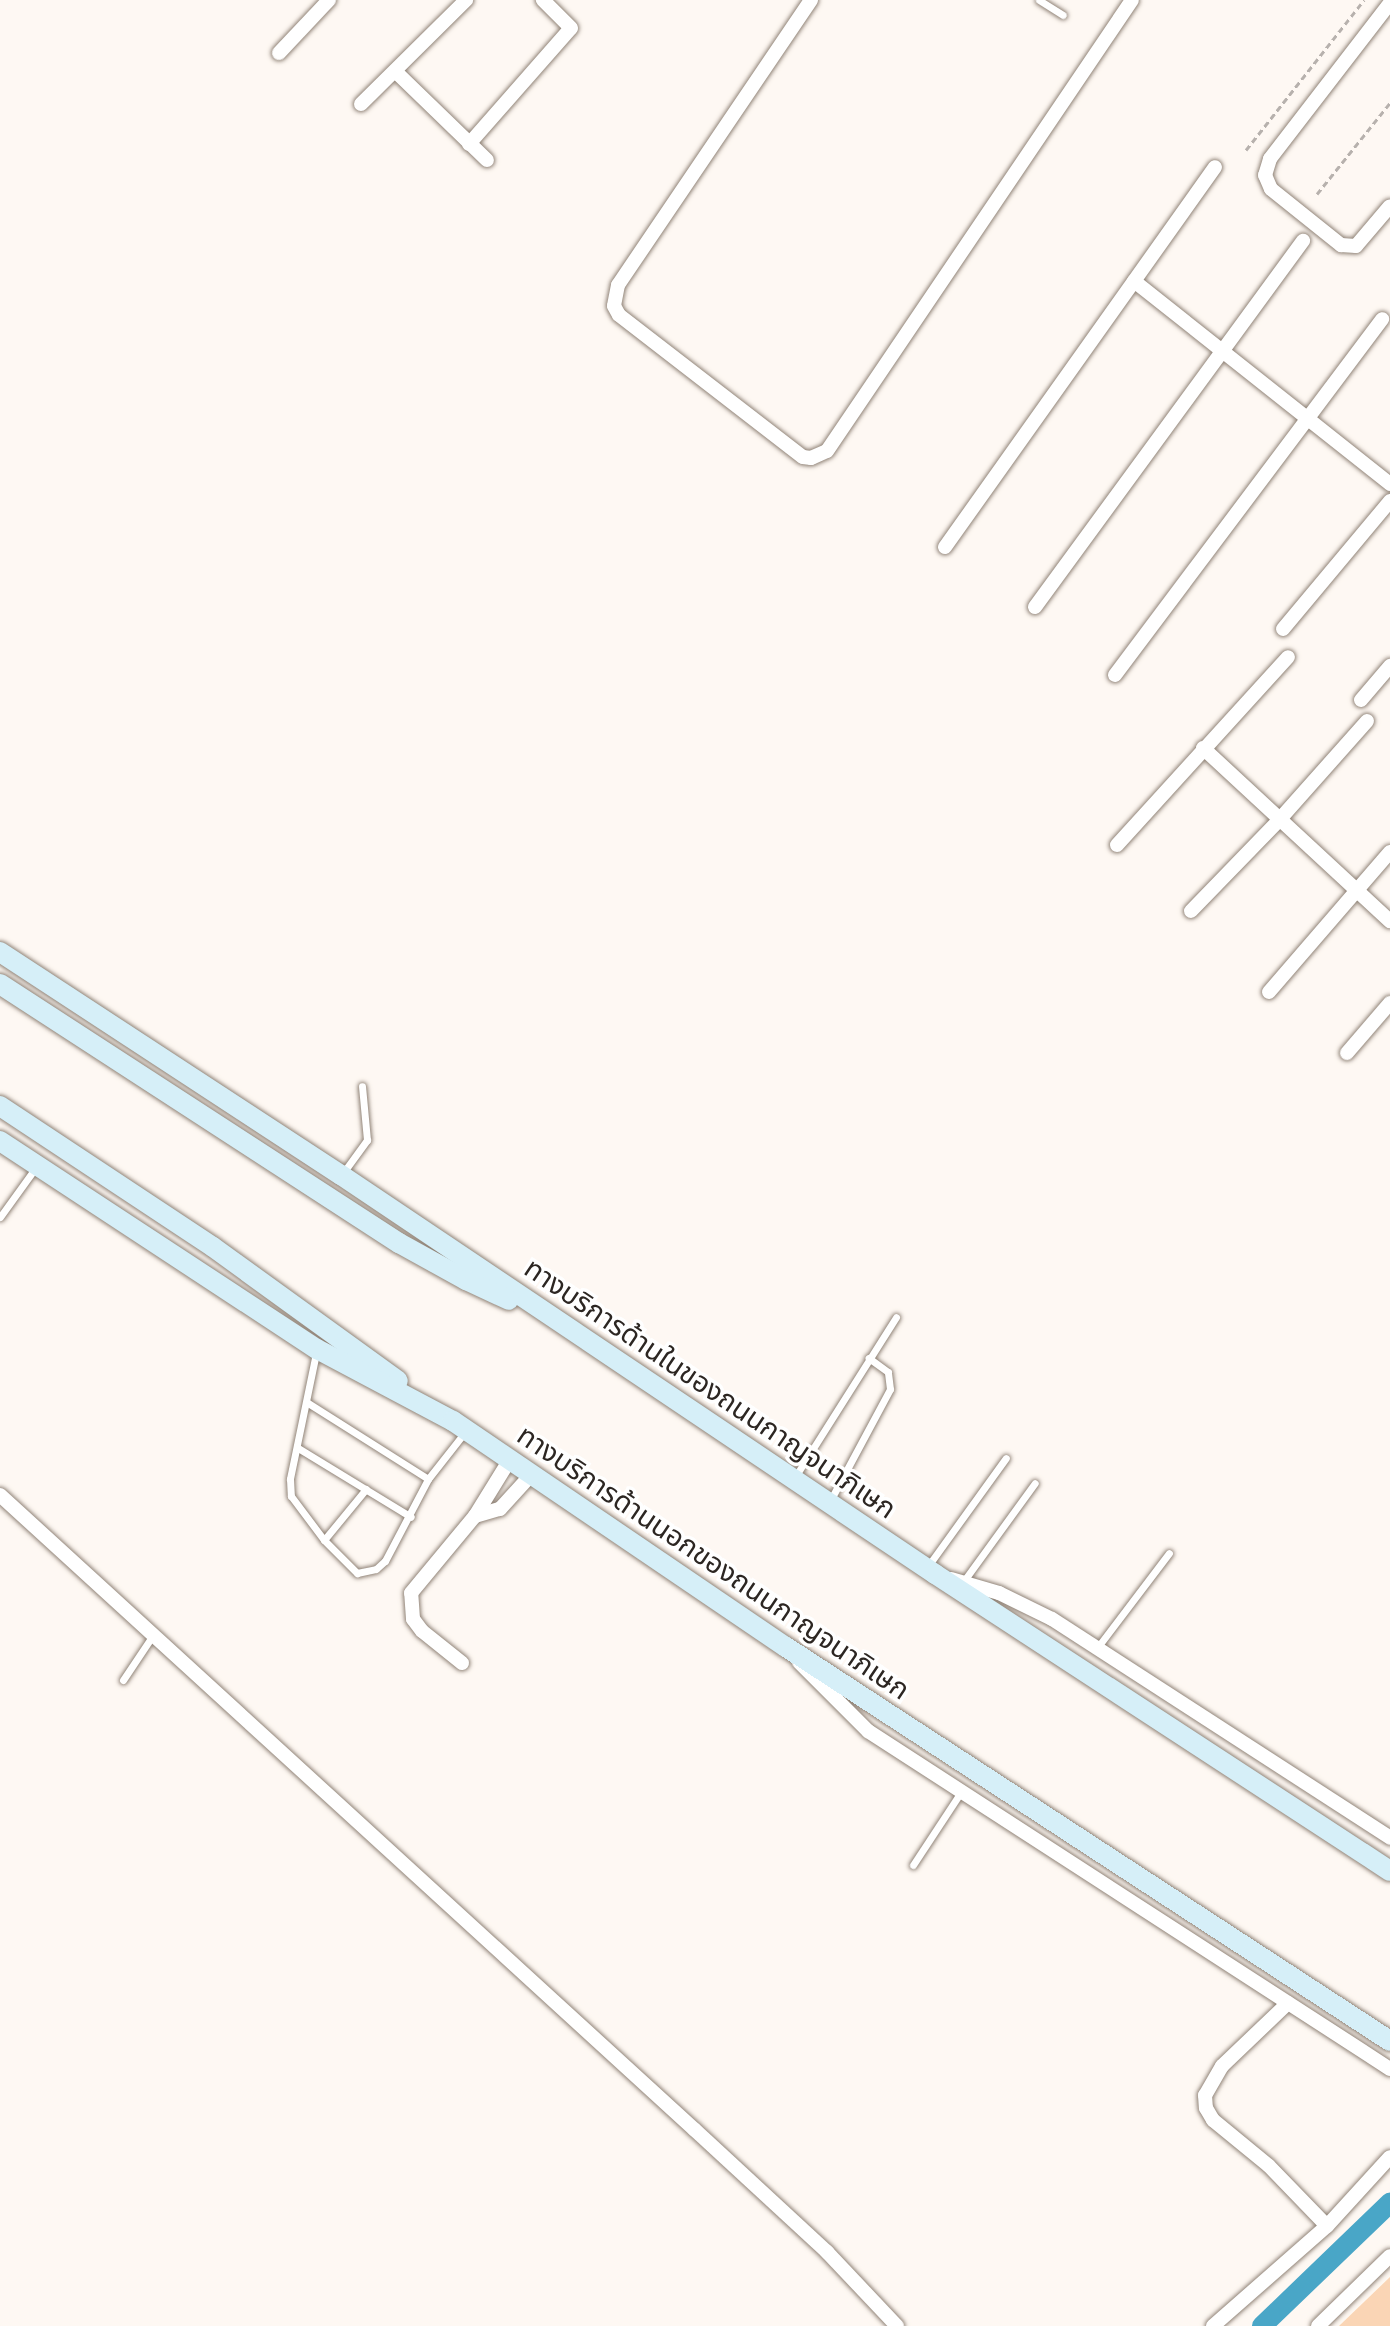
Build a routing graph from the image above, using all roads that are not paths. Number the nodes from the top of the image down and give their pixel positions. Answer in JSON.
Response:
{"nodes":[{"id":1,"x":329,"y":0,"type":"edge"},
{"id":2,"x":466,"y":0,"type":"edge"},
{"id":3,"x":811,"y":0,"type":"edge"},
{"id":4,"x":1039,"y":0,"type":"edge"},
{"id":5,"x":1132,"y":0,"type":"edge"},
{"id":6,"x":550,"y":3,"type":"edge"},
{"id":7,"x":1390,"y":3,"type":"edge"},
{"id":8,"x":1063,"y":15,"type":"dead end"},
{"id":9,"x":279,"y":53,"type":"dead end"},
{"id":10,"x":395,"y":71,"type":"junction"},
{"id":11,"x":361,"y":104,"type":"dead end"},
{"id":12,"x":469,"y":144,"type":"junction"},
{"id":13,"x":487,"y":160,"type":"dead end"},
{"id":14,"x":1215,"y":167,"type":"dead end"},
{"id":15,"x":1390,"y":206,"type":"edge"},
{"id":16,"x":1303,"y":241,"type":"dead end"},
{"id":17,"x":1134,"y":281,"type":"junction"},
{"id":18,"x":1382,"y":319,"type":"dead end"},
{"id":19,"x":1223,"y":350,"type":"junction"},
{"id":20,"x":1310,"y":417,"type":"junction"},
{"id":21,"x":1390,"y":484,"type":"edge"},
{"id":22,"x":1390,"y":501,"type":"edge"},
{"id":23,"x":945,"y":547,"type":"dead end"},
{"id":24,"x":1035,"y":607,"type":"dead end"},
{"id":25,"x":1283,"y":629,"type":"dead end"},
{"id":26,"x":1288,"y":657,"type":"dead end"},
{"id":27,"x":1390,"y":666,"type":"edge"},
{"id":28,"x":1115,"y":675,"type":"dead end"},
{"id":29,"x":1361,"y":700,"type":"dead end"},
{"id":30,"x":1367,"y":721,"type":"dead end"},
{"id":31,"x":1203,"y":748,"type":"junction"},
{"id":32,"x":1280,"y":819,"type":"junction"},
{"id":33,"x":1117,"y":845,"type":"dead end"},
{"id":34,"x":1390,"y":852,"type":"edge"},
{"id":35,"x":1356,"y":890,"type":"junction"},
{"id":36,"x":1191,"y":911,"type":"dead end"},
{"id":37,"x":1390,"y":921,"type":"edge"},
{"id":38,"x":0,"y":952,"type":"edge"},
{"id":39,"x":0,"y":984,"type":"edge"},
{"id":40,"x":1269,"y":992,"type":"dead end"},
{"id":41,"x":1390,"y":1003,"type":"edge"},
{"id":42,"x":1347,"y":1053,"type":"dead end"},
{"id":43,"x":362,"y":1086,"type":"dead end"},
{"id":44,"x":0,"y":1106,"type":"edge"},
{"id":45,"x":0,"y":1141,"type":"edge"},
{"id":46,"x":37,"y":1165,"type":"junction"},
{"id":47,"x":341,"y":1175,"type":"junction"},
{"id":48,"x":0,"y":1217,"type":"edge"},
{"id":49,"x":896,"y":1317,"type":"dead end"},
{"id":50,"x":559,"y":1322,"type":"junction"},
{"id":51,"x":317,"y":1349,"type":"junction"},
{"id":52,"x":869,"y":1358,"type":"junction"},
{"id":53,"x":308,"y":1403,"type":"junction"},
{"id":54,"x":459,"y":1426,"type":"junction"},
{"id":55,"x":298,"y":1448,"type":"junction"},
{"id":56,"x":1006,"y":1458,"type":"dead end"},
{"id":57,"x":509,"y":1461,"type":"junction"},
{"id":58,"x":530,"y":1476,"type":"junction"},
{"id":59,"x":428,"y":1479,"type":"junction"},
{"id":60,"x":794,"y":1479,"type":"junction"},
{"id":61,"x":1035,"y":1483,"type":"dead end"},
{"id":62,"x":366,"y":1489,"type":"junction"},
{"id":63,"x":0,"y":1495,"type":"edge"},
{"id":64,"x":829,"y":1503,"type":"junction"},
{"id":65,"x":475,"y":1516,"type":"junction"},
{"id":66,"x":411,"y":1517,"type":"junction"},
{"id":67,"x":324,"y":1540,"type":"junction"},
{"id":68,"x":1169,"y":1553,"type":"dead end"},
{"id":69,"x":931,"y":1571,"type":"junction"},
{"id":70,"x":963,"y":1582,"type":"junction"},
{"id":71,"x":154,"y":1634,"type":"junction"},
{"id":72,"x":786,"y":1647,"type":"junction"},
{"id":73,"x":1097,"y":1648,"type":"junction"},
{"id":74,"x":462,"y":1663,"type":"dead end"},
{"id":75,"x":123,"y":1680,"type":"dead end"},
{"id":76,"x":961,"y":1792,"type":"junction"},
{"id":77,"x":1390,"y":1838,"type":"edge"},
{"id":78,"x":913,"y":1865,"type":"dead end"},
{"id":79,"x":1390,"y":1871,"type":"edge"},
{"id":80,"x":1288,"y":2003,"type":"junction"},
{"id":81,"x":1390,"y":2041,"type":"edge"},
{"id":82,"x":1390,"y":2069,"type":"edge"},
{"id":83,"x":1390,"y":2157,"type":"edge"},
{"id":84,"x":1327,"y":2226,"type":"junction"},
{"id":85,"x":1390,"y":2256,"type":"edge"},
{"id":86,"x":897,"y":2326,"type":"edge"},
{"id":87,"x":1213,"y":2326,"type":"edge"},
{"id":88,"x":1318,"y":2326,"type":"edge"}],
"edges":[{"from":1,"to":9,"type":"street"},
{"from":2,"to":10,"type":"street"},
{"from":3,"to":5,"type":"street"},
{"from":4,"to":8,"type":"lane"},
{"from":6,"to":12,"type":"street"},
{"from":7,"to":15,"type":"street"},
{"from":10,"to":11,"type":"street"},
{"from":10,"to":12,"type":"street"},
{"from":12,"to":13,"type":"street"},
{"from":14,"to":17,"type":"street"},
{"from":16,"to":19,"type":"street"},
{"from":17,"to":19,"type":"street"},
{"from":17,"to":23,"type":"street"},
{"from":18,"to":20,"type":"street"},
{"from":19,"to":20,"type":"street"},
{"from":19,"to":24,"type":"street"},
{"from":20,"to":21,"type":"street"},
{"from":20,"to":28,"type":"street"},
{"from":22,"to":25,"type":"street"},
{"from":26,"to":31,"type":"street"},
{"from":27,"to":29,"type":"street"},
{"from":30,"to":32,"type":"street"},
{"from":31,"to":32,"type":"street"},
{"from":31,"to":33,"type":"street"},
{"from":32,"to":35,"type":"street"},
{"from":32,"to":36,"type":"street"},
{"from":34,"to":35,"type":"street"},
{"from":35,"to":37,"type":"street"},
{"from":35,"to":40,"type":"street"},
{"from":38,"to":47,"type":"main road","name":"ทางบริการด้านในของถนนกาญจนาภิเษก"},
{"from":39,"to":50,"type":"main road"},
{"from":41,"to":42,"type":"street"},
{"from":43,"to":47,"type":"lane"},
{"from":44,"to":54,"type":"main road"},
{"from":45,"to":46,"type":"main road","name":"ทางบริการด้านนอกของถนนกาญจนาภิเษก"},
{"from":46,"to":48,"type":"lane"},
{"from":46,"to":51,"type":"main road","name":"ทางบริการด้านนอกของถนนกาญจนาภิเษก"},
{"from":47,"to":50,"type":"main road","name":"ทางบริการด้านในของถนนกาญจนาภิเษก"},
{"from":49,"to":52,"type":"lane"},
{"from":50,"to":60,"type":"main road","name":"ทางบริการด้านในของถนนกาญจนาภิเษก"},
{"from":51,"to":53,"type":"lane"},
{"from":51,"to":54,"type":"main road","name":"ทางบริการด้านนอกของถนนกาญจนาภิเษก"},
{"from":52,"to":60,"type":"lane"},
{"from":52,"to":64,"type":"lane"},
{"from":53,"to":55,"type":"lane"},
{"from":53,"to":59,"type":"lane"},
{"from":54,"to":57,"type":"main road","name":"ทางบริการด้านนอกของถนนกาญจนาภิเษก"},
{"from":54,"to":59,"type":"lane"},
{"from":55,"to":62,"type":"lane"},
{"from":55,"to":67,"type":"lane"},
{"from":56,"to":69,"type":"lane"},
{"from":57,"to":58,"type":"main road","name":"ทางบริการด้านนอกของถนนกาญจนาภิเษก"},
{"from":57,"to":65,"type":"street"},
{"from":58,"to":65,"type":"street"},
{"from":58,"to":72,"type":"main road","name":"ทางบริการด้านนอกของถนนกาญจนาภิเษก"},
{"from":59,"to":66,"type":"lane"},
{"from":60,"to":64,"type":"main road","name":"ทางบริการด้านในของถนนกาญจนาภิเษก"},
{"from":61,"to":70,"type":"lane"},
{"from":62,"to":66,"type":"lane"},
{"from":62,"to":67,"type":"lane"},
{"from":63,"to":71,"type":"street"},
{"from":64,"to":69,"type":"main road","name":"ทางบริการด้านในของถนนกาญจนาภิเษก"},
{"from":65,"to":74,"type":"street"},
{"from":66,"to":67,"type":"lane"},
{"from":68,"to":73,"type":"lane"},
{"from":69,"to":70,"type":"street"},
{"from":69,"to":79,"type":"main road","name":"ทางบริการด้านในของถนนกาญจนาภิเษก"},
{"from":70,"to":73,"type":"street"},
{"from":71,"to":75,"type":"lane"},
{"from":71,"to":86,"type":"street"},
{"from":72,"to":76,"type":"street"},
{"from":72,"to":81,"type":"main road","name":"ทางบริการด้านนอกของถนนกาญจนาภิเษก"},
{"from":73,"to":77,"type":"street"},
{"from":76,"to":78,"type":"lane"},
{"from":76,"to":80,"type":"street"},
{"from":80,"to":82,"type":"street"},
{"from":80,"to":84,"type":"street"},
{"from":83,"to":84,"type":"street"},
{"from":84,"to":87,"type":"street"},
{"from":85,"to":88,"type":"street"}]}
